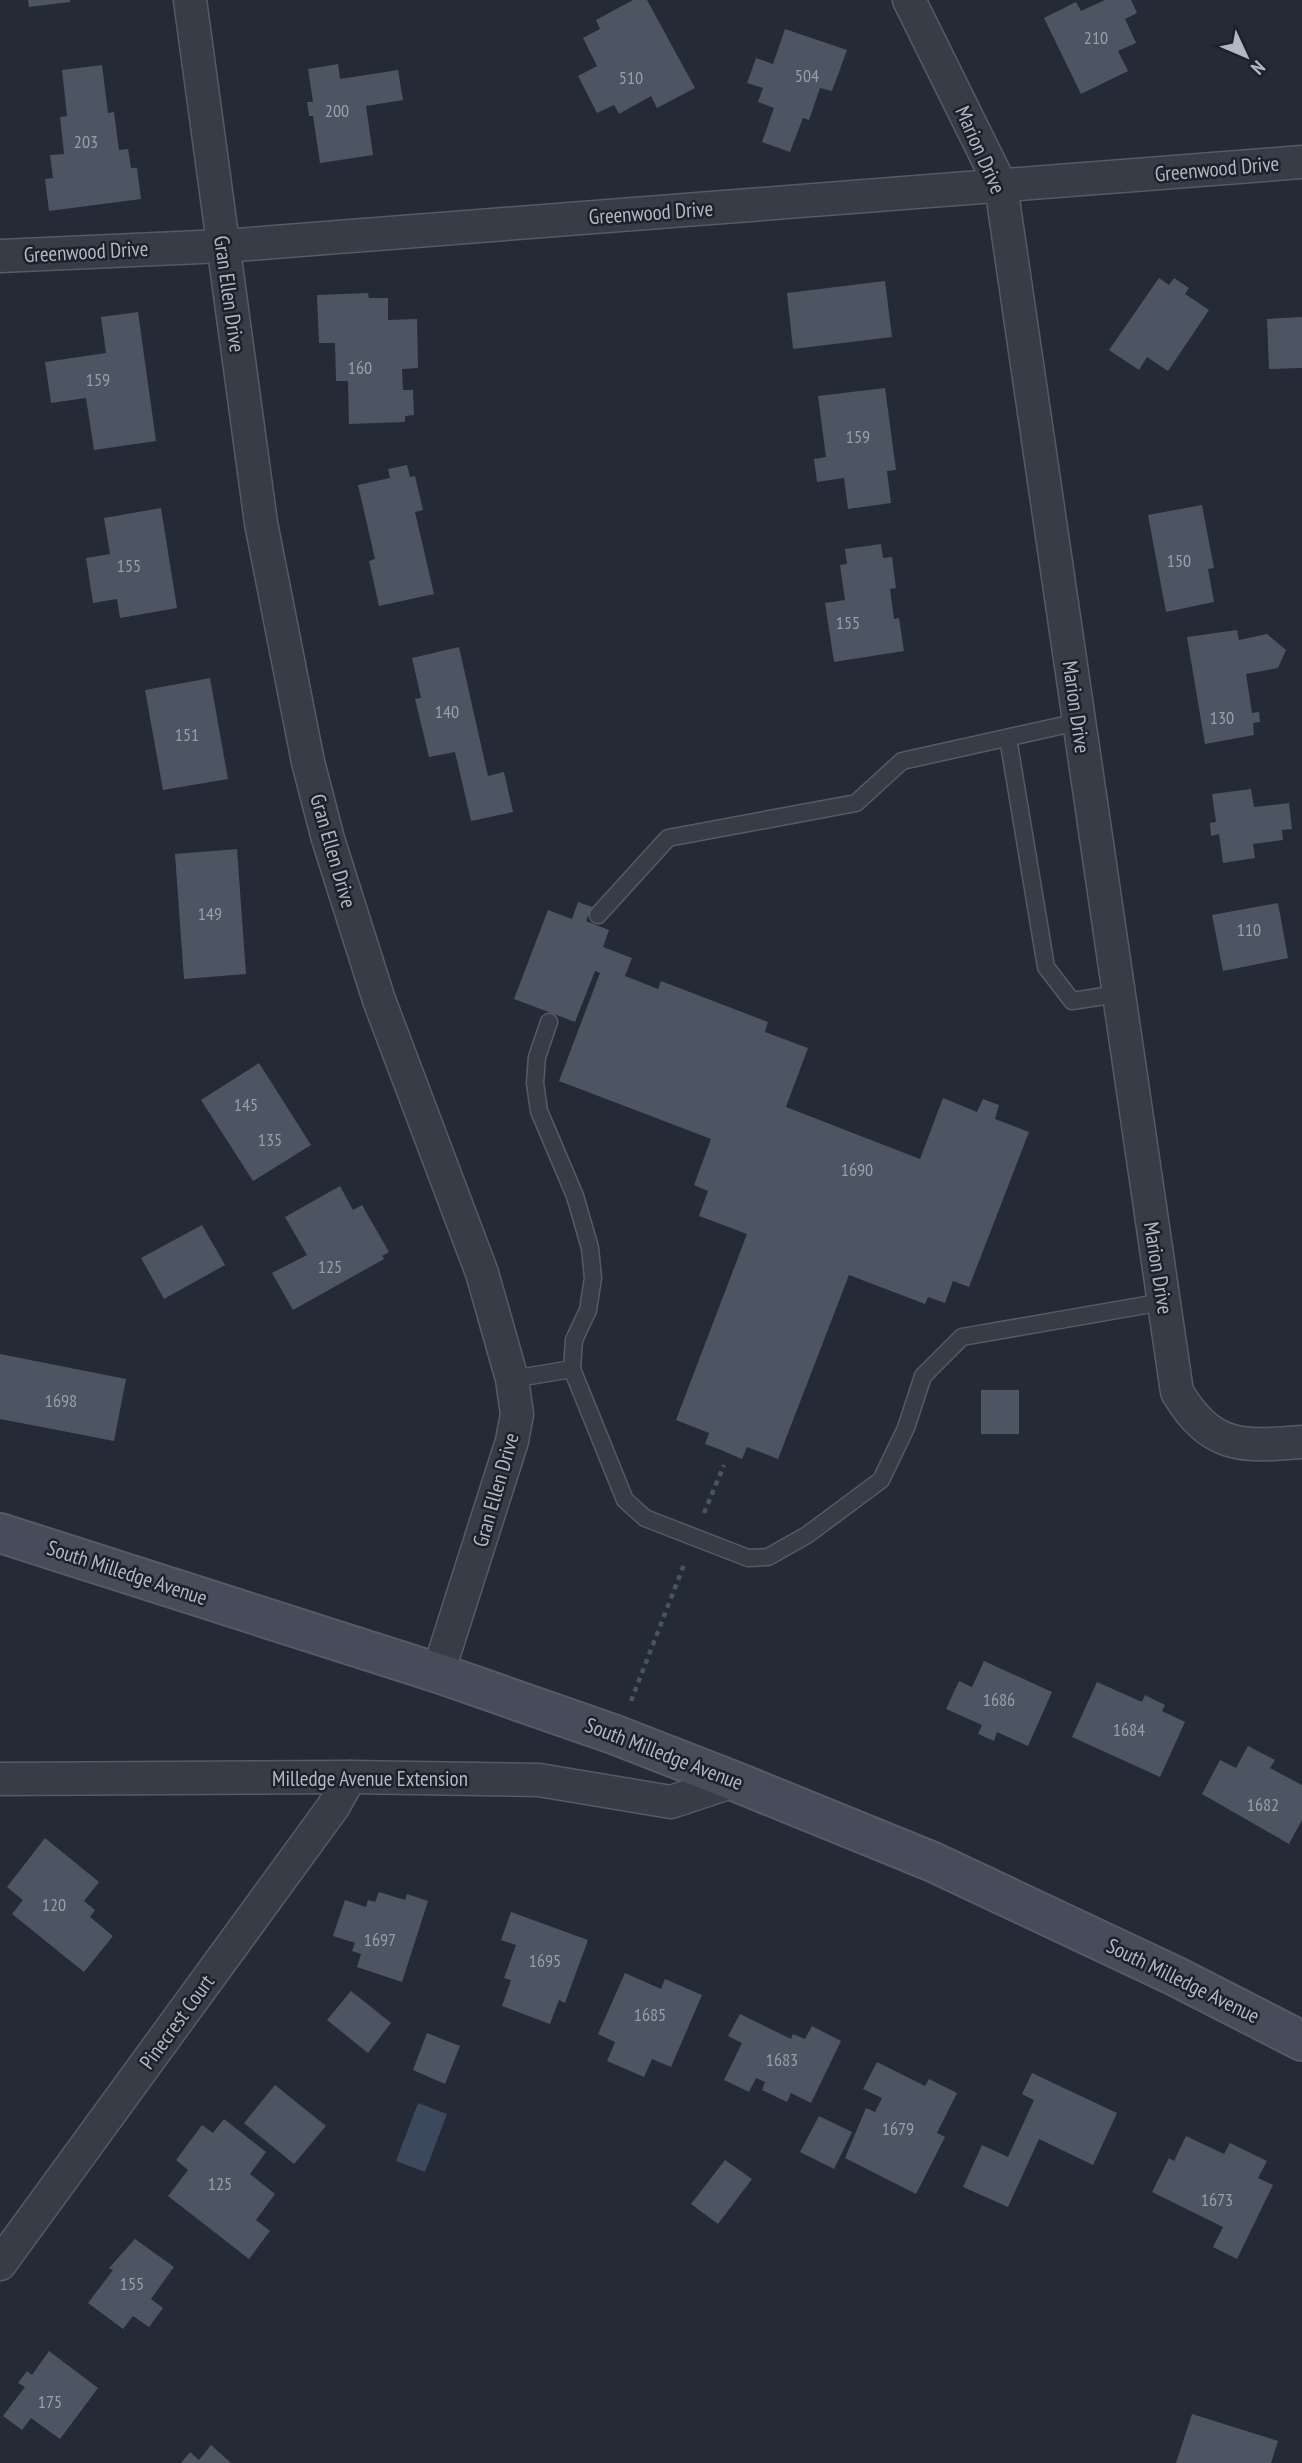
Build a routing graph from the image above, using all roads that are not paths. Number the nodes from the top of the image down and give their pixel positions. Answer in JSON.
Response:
{"nodes":[{"id":1,"x":190,"y":0,"type":"edge"},
{"id":2,"x":909,"y":0,"type":"edge"},
{"id":3,"x":1302,"y":162,"type":"edge"},
{"id":4,"x":1001,"y":186,"type":"junction"},
{"id":5,"x":223,"y":246,"type":"junction"},
{"id":6,"x":0,"y":256,"type":"edge"},
{"id":7,"x":1078,"y":722,"type":"junction"},
{"id":8,"x":1008,"y":738,"type":"junction"},
{"id":9,"x":598,"y":915,"type":"dead end"},
{"id":10,"x":1118,"y":994,"type":"junction"},
{"id":11,"x":549,"y":1022,"type":"dead end"},
{"id":12,"x":1163,"y":1302,"type":"junction"},
{"id":13,"x":572,"y":1369,"type":"junction"},
{"id":14,"x":512,"y":1379,"type":"junction"},
{"id":15,"x":1302,"y":1442,"type":"edge"},
{"id":16,"x":0,"y":1533,"type":"edge"},
{"id":17,"x":438,"y":1672,"type":"junction"},
{"id":18,"x":350,"y":1777,"type":"junction"},
{"id":19,"x":0,"y":1779,"type":"edge"},
{"id":20,"x":734,"y":1781,"type":"junction"},
{"id":21,"x":1302,"y":2041,"type":"edge"},
{"id":22,"x":0,"y":2264,"type":"edge"}],
"edges":[{"from":1,"to":5,"type":"street","name":"Gran Ellen Drive"},
{"from":2,"to":4,"type":"street","name":"Marion Drive"},
{"from":3,"to":4,"type":"street","name":"Greenwood Drive"},
{"from":4,"to":5,"type":"street","name":"Greenwood Drive"},
{"from":4,"to":7,"type":"street","name":"Marion Drive"},
{"from":5,"to":6,"type":"street","name":"Greenwood Drive"},
{"from":5,"to":14,"type":"street","name":"Gran Ellen Drive"},
{"from":7,"to":8,"type":"lane"},
{"from":7,"to":10,"type":"street","name":"Marion Drive"},
{"from":8,"to":9,"type":"lane"},
{"from":8,"to":10,"type":"lane"},
{"from":10,"to":12,"type":"street","name":"Marion Drive"},
{"from":11,"to":13,"type":"lane"},
{"from":12,"to":13,"type":"lane"},
{"from":12,"to":15,"type":"street","name":"Marion Drive"},
{"from":13,"to":14,"type":"lane"},
{"from":14,"to":17,"type":"street","name":"Gran Ellen Drive"},
{"from":16,"to":17,"type":"main road","name":"South Milledge Avenue"},
{"from":17,"to":20,"type":"main road","name":"South Milledge Avenue"},
{"from":18,"to":19,"type":"street","name":"Milledge Avenue Extension"},
{"from":18,"to":20,"type":"street","name":"Milledge Avenue Extension"},
{"from":18,"to":22,"type":"street","name":"Pinecrest Court"},
{"from":20,"to":21,"type":"main road","name":"South Milledge Avenue"}]}
